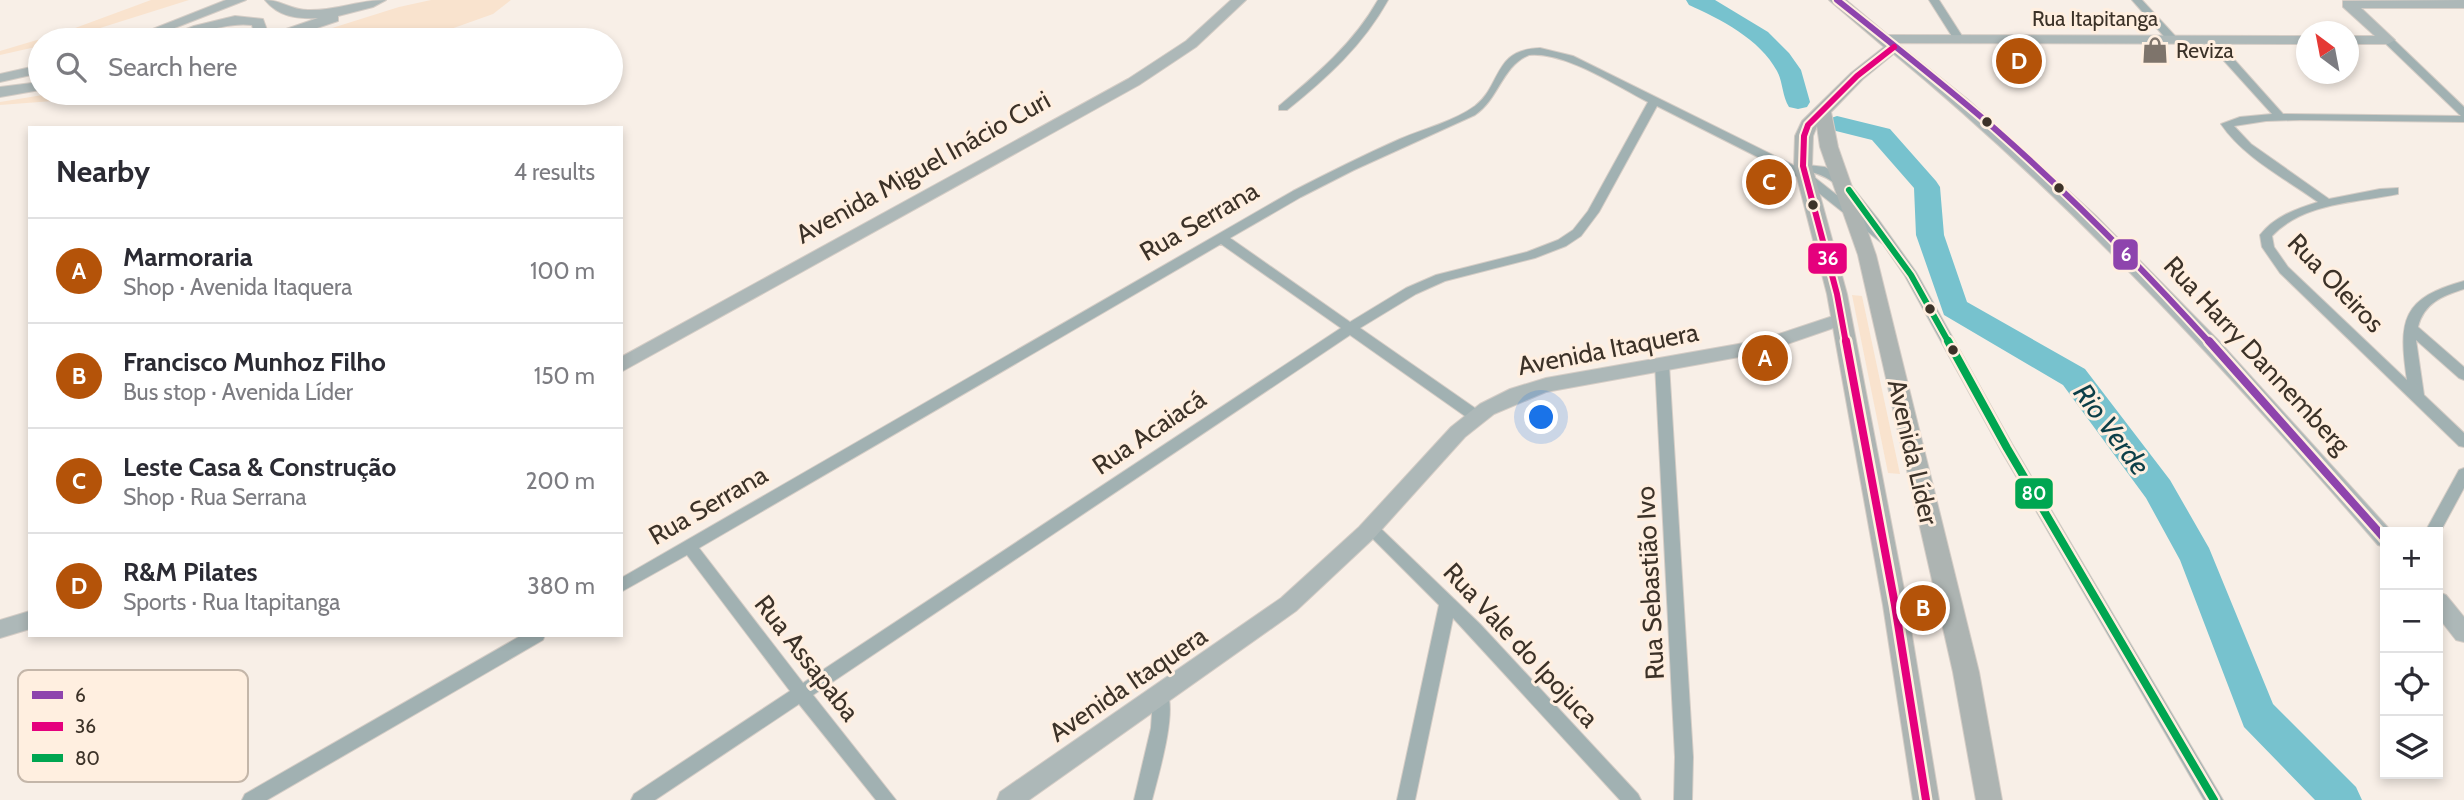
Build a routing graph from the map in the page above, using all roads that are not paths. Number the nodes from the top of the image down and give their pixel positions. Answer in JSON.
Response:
{"nodes":[{"id":1,"x":239,"y":0,"type":"edge"},
{"id":2,"x":272,"y":0,"type":"edge"},
{"id":3,"x":379,"y":0,"type":"edge"},
{"id":4,"x":1240,"y":0,"type":"edge"},
{"id":5,"x":1383,"y":0,"type":"edge"},
{"id":6,"x":1837,"y":0,"type":"edge"},
{"id":7,"x":1934,"y":0,"type":"edge"},
{"id":8,"x":2137,"y":0,"type":"edge"},
{"id":9,"x":2346,"y":2,"type":"edge"},
{"id":10,"x":2464,"y":4,"type":"edge"},
{"id":11,"x":361,"y":6,"type":"junction"},
{"id":12,"x":164,"y":28,"type":"edge"},
{"id":13,"x":209,"y":28,"type":"edge"},
{"id":14,"x":260,"y":28,"type":"edge"},
{"id":15,"x":305,"y":28,"type":"edge"},
{"id":16,"x":1959,"y":39,"type":"junction"},
{"id":17,"x":2174,"y":40,"type":"junction"},
{"id":18,"x":2211,"y":40,"type":"junction"},
{"id":19,"x":2296,"y":40,"type":"edge"},
{"id":20,"x":2359,"y":40,"type":"edge"},
{"id":21,"x":2388,"y":40,"type":"junction"},
{"id":22,"x":1889,"y":43,"type":"junction"},
{"id":23,"x":28,"y":72,"type":"edge"},
{"id":24,"x":0,"y":78,"type":"edge"},
{"id":25,"x":28,"y":88,"type":"edge"},
{"id":26,"x":0,"y":92,"type":"edge"},
{"id":27,"x":1655,"y":100,"type":"junction"},
{"id":28,"x":1283,"y":108,"type":"dead end"},
{"id":29,"x":1822,"y":109,"type":"junction"},
{"id":30,"x":2464,"y":113,"type":"edge"},
{"id":31,"x":2281,"y":118,"type":"junction"},
{"id":32,"x":2464,"y":119,"type":"edge"},
{"id":33,"x":1804,"y":171,"type":"junction"},
{"id":34,"x":1842,"y":183,"type":"junction"},
{"id":35,"x":2394,"y":191,"type":"dead end"},
{"id":36,"x":2326,"y":203,"type":"junction"},
{"id":37,"x":1854,"y":215,"type":"junction"},
{"id":38,"x":1221,"y":238,"type":"junction"},
{"id":39,"x":1887,"y":241,"type":"junction"},
{"id":40,"x":2464,"y":285,"type":"edge"},
{"id":41,"x":1842,"y":319,"type":"junction"},
{"id":42,"x":1349,"y":329,"type":"junction"},
{"id":43,"x":2412,"y":329,"type":"junction"},
{"id":44,"x":623,"y":364,"type":"edge"},
{"id":45,"x":1662,"y":364,"type":"junction"},
{"id":46,"x":2464,"y":375,"type":"edge"},
{"id":47,"x":2417,"y":396,"type":"junction"},
{"id":48,"x":1477,"y":417,"type":"junction"},
{"id":49,"x":2464,"y":442,"type":"edge"},
{"id":50,"x":2464,"y":474,"type":"edge"},
{"id":51,"x":2436,"y":527,"type":"edge"},
{"id":52,"x":1371,"y":528,"type":"junction"},
{"id":53,"x":2380,"y":533,"type":"edge"},
{"id":54,"x":689,"y":546,"type":"junction"},
{"id":55,"x":623,"y":585,"type":"edge"},
{"id":56,"x":1448,"y":601,"type":"junction"},
{"id":57,"x":2443,"y":607,"type":"edge"},
{"id":58,"x":28,"y":621,"type":"edge"},
{"id":59,"x":0,"y":629,"type":"edge"},
{"id":60,"x":2464,"y":633,"type":"edge"},
{"id":61,"x":534,"y":637,"type":"edge"},
{"id":62,"x":801,"y":693,"type":"junction"},
{"id":63,"x":1161,"y":697,"type":"junction"},
{"id":64,"x":251,"y":800,"type":"edge"},
{"id":65,"x":640,"y":800,"type":"edge"},
{"id":66,"x":887,"y":800,"type":"edge"},
{"id":67,"x":1009,"y":800,"type":"edge"},
{"id":68,"x":1143,"y":800,"type":"edge"},
{"id":69,"x":1406,"y":800,"type":"edge"},
{"id":70,"x":1632,"y":800,"type":"edge"},
{"id":71,"x":1683,"y":800,"type":"edge"},
{"id":72,"x":1926,"y":800,"type":"edge"},
{"id":73,"x":1989,"y":800,"type":"edge"},
{"id":74,"x":2214,"y":800,"type":"edge"}],
"edges":[{"from":1,"to":12,"type":"street"},
{"from":2,"to":11,"type":"street"},
{"from":3,"to":11,"type":"street"},
{"from":4,"to":44,"type":"street","name":"Avenida Miguel Inácio Curi"},
{"from":5,"to":28,"type":"street"},
{"from":6,"to":22,"type":"main road"},
{"from":7,"to":16,"type":"street"},
{"from":8,"to":17,"type":"street"},
{"from":9,"to":10,"type":"street"},
{"from":9,"to":21,"type":"street"},
{"from":11,"to":15,"type":"street"},
{"from":13,"to":14,"type":"street"},
{"from":16,"to":17,"type":"street","name":"Rua Itapitanga"},
{"from":16,"to":22,"type":"street","name":"Rua Itapitanga"},
{"from":17,"to":18,"type":"street","name":"Rua Itapitanga"},
{"from":18,"to":19,"type":"street","name":"Rua Itapitanga"},
{"from":18,"to":31,"type":"street"},
{"from":20,"to":21,"type":"street"},
{"from":21,"to":30,"type":"street"},
{"from":22,"to":29,"type":"main road"},
{"from":22,"to":53,"type":"street","name":"Rua Harry Dannemberg"},
{"from":23,"to":24,"type":"street"},
{"from":25,"to":26,"type":"street"},
{"from":27,"to":33,"type":"street","name":"Rua Serrana"},
{"from":27,"to":38,"type":"street","name":"Rua Serrana"},
{"from":27,"to":42,"type":"street","name":"Rua Acaiacá"},
{"from":29,"to":33,"type":"main road"},
{"from":29,"to":34,"type":"main road","name":"Avenida Líder"},
{"from":31,"to":32,"type":"street"},
{"from":31,"to":36,"type":"street"},
{"from":33,"to":34,"type":"street"},
{"from":33,"to":37,"type":"street"},
{"from":33,"to":41,"type":"main road"},
{"from":34,"to":37,"type":"main road","name":"Avenida Líder"},
{"from":34,"to":39,"type":"street"},
{"from":35,"to":36,"type":"street","name":"Rua Oleiros"},
{"from":36,"to":47,"type":"street","name":"Rua Oleiros"},
{"from":37,"to":39,"type":"street"},
{"from":37,"to":73,"type":"main road","name":"Avenida Líder"},
{"from":38,"to":42,"type":"street"},
{"from":38,"to":54,"type":"street","name":"Rua Serrana"},
{"from":39,"to":74,"type":"street"},
{"from":40,"to":43,"type":"street"},
{"from":41,"to":45,"type":"street","name":"Avenida Itaquera"},
{"from":41,"to":72,"type":"main road","name":"Avenida Líder"},
{"from":42,"to":48,"type":"street"},
{"from":42,"to":62,"type":"street","name":"Rua Acaiacá"},
{"from":43,"to":46,"type":"street"},
{"from":43,"to":47,"type":"street"},
{"from":45,"to":48,"type":"street","name":"Avenida Itaquera"},
{"from":45,"to":71,"type":"street","name":"Rua Sebastião Ivo"},
{"from":47,"to":49,"type":"street"},
{"from":48,"to":52,"type":"street","name":"Avenida Itaquera"},
{"from":50,"to":51,"type":"street"},
{"from":52,"to":56,"type":"street","name":"Rua Vale do Ipojuca"},
{"from":52,"to":63,"type":"street","name":"Avenida Itaquera"},
{"from":54,"to":55,"type":"street","name":"Rua Serrana"},
{"from":54,"to":62,"type":"street","name":"Rua Assapaba"},
{"from":56,"to":69,"type":"street"},
{"from":56,"to":70,"type":"street","name":"Rua Vale do Ipojuca"},
{"from":57,"to":60,"type":"street"},
{"from":58,"to":59,"type":"street"},
{"from":61,"to":64,"type":"street"},
{"from":62,"to":65,"type":"street","name":"Rua Acaiacá"},
{"from":62,"to":66,"type":"street","name":"Rua Assapaba"},
{"from":63,"to":67,"type":"street","name":"Avenida Itaquera"},
{"from":63,"to":68,"type":"street"}]}
